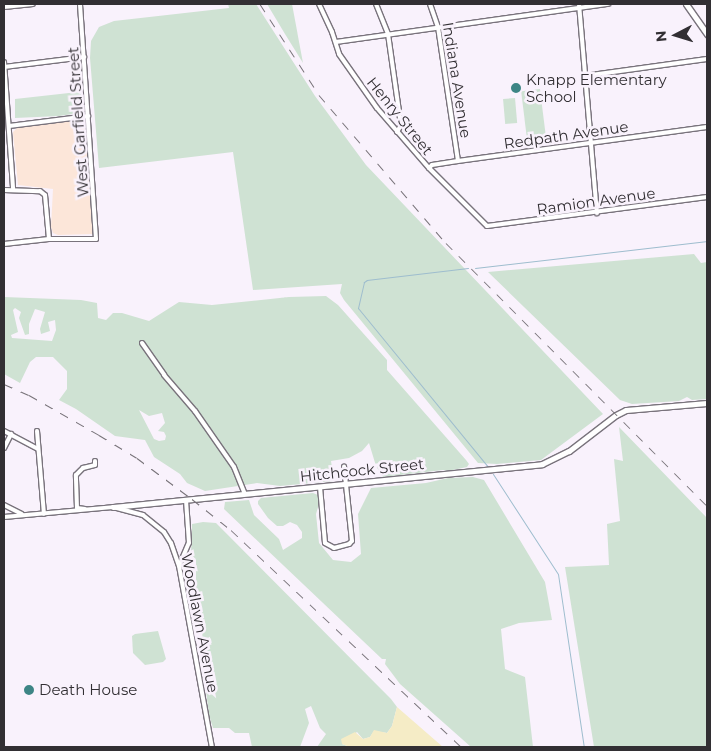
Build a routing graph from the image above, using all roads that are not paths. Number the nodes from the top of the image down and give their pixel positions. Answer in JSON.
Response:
{"nodes":[{"id":1,"x":33,"y":4,"type":"edge"},
{"id":2,"x":80,"y":4,"type":"edge"},
{"id":3,"x":319,"y":4,"type":"edge"},
{"id":4,"x":376,"y":4,"type":"edge"},
{"id":5,"x":430,"y":4,"type":"edge"},
{"id":6,"x":608,"y":4,"type":"edge"},
{"id":7,"x":686,"y":4,"type":"edge"},
{"id":8,"x":579,"y":6,"type":"edge"},
{"id":9,"x":4,"y":7,"type":"edge"},
{"id":10,"x":438,"y":27,"type":"junction"},
{"id":11,"x":388,"y":34,"type":"junction"},
{"id":12,"x":707,"y":34,"type":"edge"},
{"id":13,"x":336,"y":42,"type":"junction"},
{"id":14,"x":84,"y":57,"type":"junction"},
{"id":15,"x":707,"y":59,"type":"edge"},
{"id":16,"x":4,"y":62,"type":"edge"},
{"id":17,"x":4,"y":67,"type":"edge"},
{"id":18,"x":584,"y":76,"type":"junction"},
{"id":19,"x":88,"y":116,"type":"junction"},
{"id":20,"x":9,"y":126,"type":"junction"},
{"id":21,"x":707,"y":127,"type":"edge"},
{"id":22,"x":397,"y":132,"type":"junction"},
{"id":23,"x":591,"y":144,"type":"junction"},
{"id":24,"x":458,"y":161,"type":"junction"},
{"id":25,"x":429,"y":168,"type":"junction"},
{"id":26,"x":14,"y":189,"type":"junction"},
{"id":27,"x":4,"y":190,"type":"edge"},
{"id":28,"x":707,"y":198,"type":"edge"},
{"id":29,"x":597,"y":213,"type":"junction"},
{"id":30,"x":487,"y":226,"type":"joint"},
{"id":31,"x":50,"y":240,"type":"junction"},
{"id":32,"x":4,"y":244,"type":"edge"},
{"id":33,"x":142,"y":343,"type":"dead end"},
{"id":34,"x":707,"y":403,"type":"edge"},
{"id":35,"x":4,"y":431,"type":"edge"},
{"id":36,"x":37,"y":431,"type":"dead end"},
{"id":37,"x":10,"y":434,"type":"junction"},
{"id":38,"x":4,"y":448,"type":"edge"},
{"id":39,"x":38,"y":449,"type":"junction"},
{"id":40,"x":96,"y":461,"type":"dead end"},
{"id":41,"x":344,"y":466,"type":"dead end"},
{"id":42,"x":348,"y":485,"type":"junction"},
{"id":43,"x":320,"y":487,"type":"junction"},
{"id":44,"x":245,"y":494,"type":"junction"},
{"id":45,"x":186,"y":500,"type":"junction"},
{"id":46,"x":4,"y":505,"type":"edge"},
{"id":47,"x":113,"y":508,"type":"junction"},
{"id":48,"x":92,"y":510,"type":"junction"},
{"id":49,"x":44,"y":514,"type":"junction"},
{"id":50,"x":23,"y":515,"type":"junction"},
{"id":51,"x":4,"y":517,"type":"edge"},
{"id":52,"x":179,"y":566,"type":"junction"},
{"id":53,"x":212,"y":747,"type":"edge"}],
"edges":[{"from":1,"to":9,"type":"street"},
{"from":2,"to":14,"type":"street","name":"West Garfield Street"},
{"from":3,"to":13,"type":"street","name":"Henry Street"},
{"from":4,"to":11,"type":"street"},
{"from":5,"to":10,"type":"street","name":"Indiana Avenue"},
{"from":6,"to":8,"type":"street"},
{"from":7,"to":12,"type":"street"},
{"from":8,"to":10,"type":"street"},
{"from":8,"to":18,"type":"street"},
{"from":10,"to":11,"type":"street"},
{"from":10,"to":24,"type":"street","name":"Indiana Avenue"},
{"from":11,"to":13,"type":"street"},
{"from":11,"to":22,"type":"street"},
{"from":13,"to":22,"type":"street","name":"Henry Street"},
{"from":14,"to":17,"type":"street"},
{"from":14,"to":19,"type":"street","name":"West Garfield Street"},
{"from":15,"to":18,"type":"street"},
{"from":16,"to":17,"type":"street"},
{"from":17,"to":20,"type":"street"},
{"from":18,"to":23,"type":"street"},
{"from":19,"to":20,"type":"street"},
{"from":19,"to":31,"type":"street","name":"West Garfield Street"},
{"from":20,"to":26,"type":"street"},
{"from":21,"to":23,"type":"street","name":"Redpath Avenue"},
{"from":22,"to":25,"type":"street","name":"Henry Street"},
{"from":23,"to":24,"type":"street","name":"Redpath Avenue"},
{"from":23,"to":29,"type":"street"},
{"from":24,"to":25,"type":"street","name":"Redpath Avenue"},
{"from":25,"to":30,"type":"street","name":"Henry Street"},
{"from":26,"to":27,"type":"street"},
{"from":26,"to":31,"type":"street"},
{"from":28,"to":29,"type":"street","name":"Ramion Avenue"},
{"from":29,"to":30,"type":"street","name":"Ramion Avenue"},
{"from":31,"to":32,"type":"street"},
{"from":33,"to":44,"type":"street"},
{"from":34,"to":42,"type":"street","name":"Hitchcock Street"},
{"from":35,"to":37,"type":"street"},
{"from":36,"to":39,"type":"street"},
{"from":37,"to":38,"type":"street"},
{"from":37,"to":39,"type":"street"},
{"from":39,"to":49,"type":"street"},
{"from":40,"to":48,"type":"street"},
{"from":41,"to":42,"type":"street"},
{"from":42,"to":43,"type":"street","name":"Hitchcock Street"},
{"from":42,"to":43,"type":"street"},
{"from":43,"to":44,"type":"street","name":"Hitchcock Street"},
{"from":44,"to":45,"type":"street","name":"Hitchcock Street"},
{"from":45,"to":47,"type":"street","name":"Hitchcock Street"},
{"from":45,"to":52,"type":"street"},
{"from":46,"to":50,"type":"street"},
{"from":47,"to":48,"type":"street","name":"Hitchcock Street"},
{"from":47,"to":52,"type":"street","name":"Woodlawn Avenue"},
{"from":48,"to":49,"type":"street","name":"Hitchcock Street"},
{"from":49,"to":50,"type":"street","name":"Hitchcock Street"},
{"from":50,"to":51,"type":"street","name":"Hitchcock Street"},
{"from":52,"to":53,"type":"street","name":"Woodlawn Avenue"}]}
